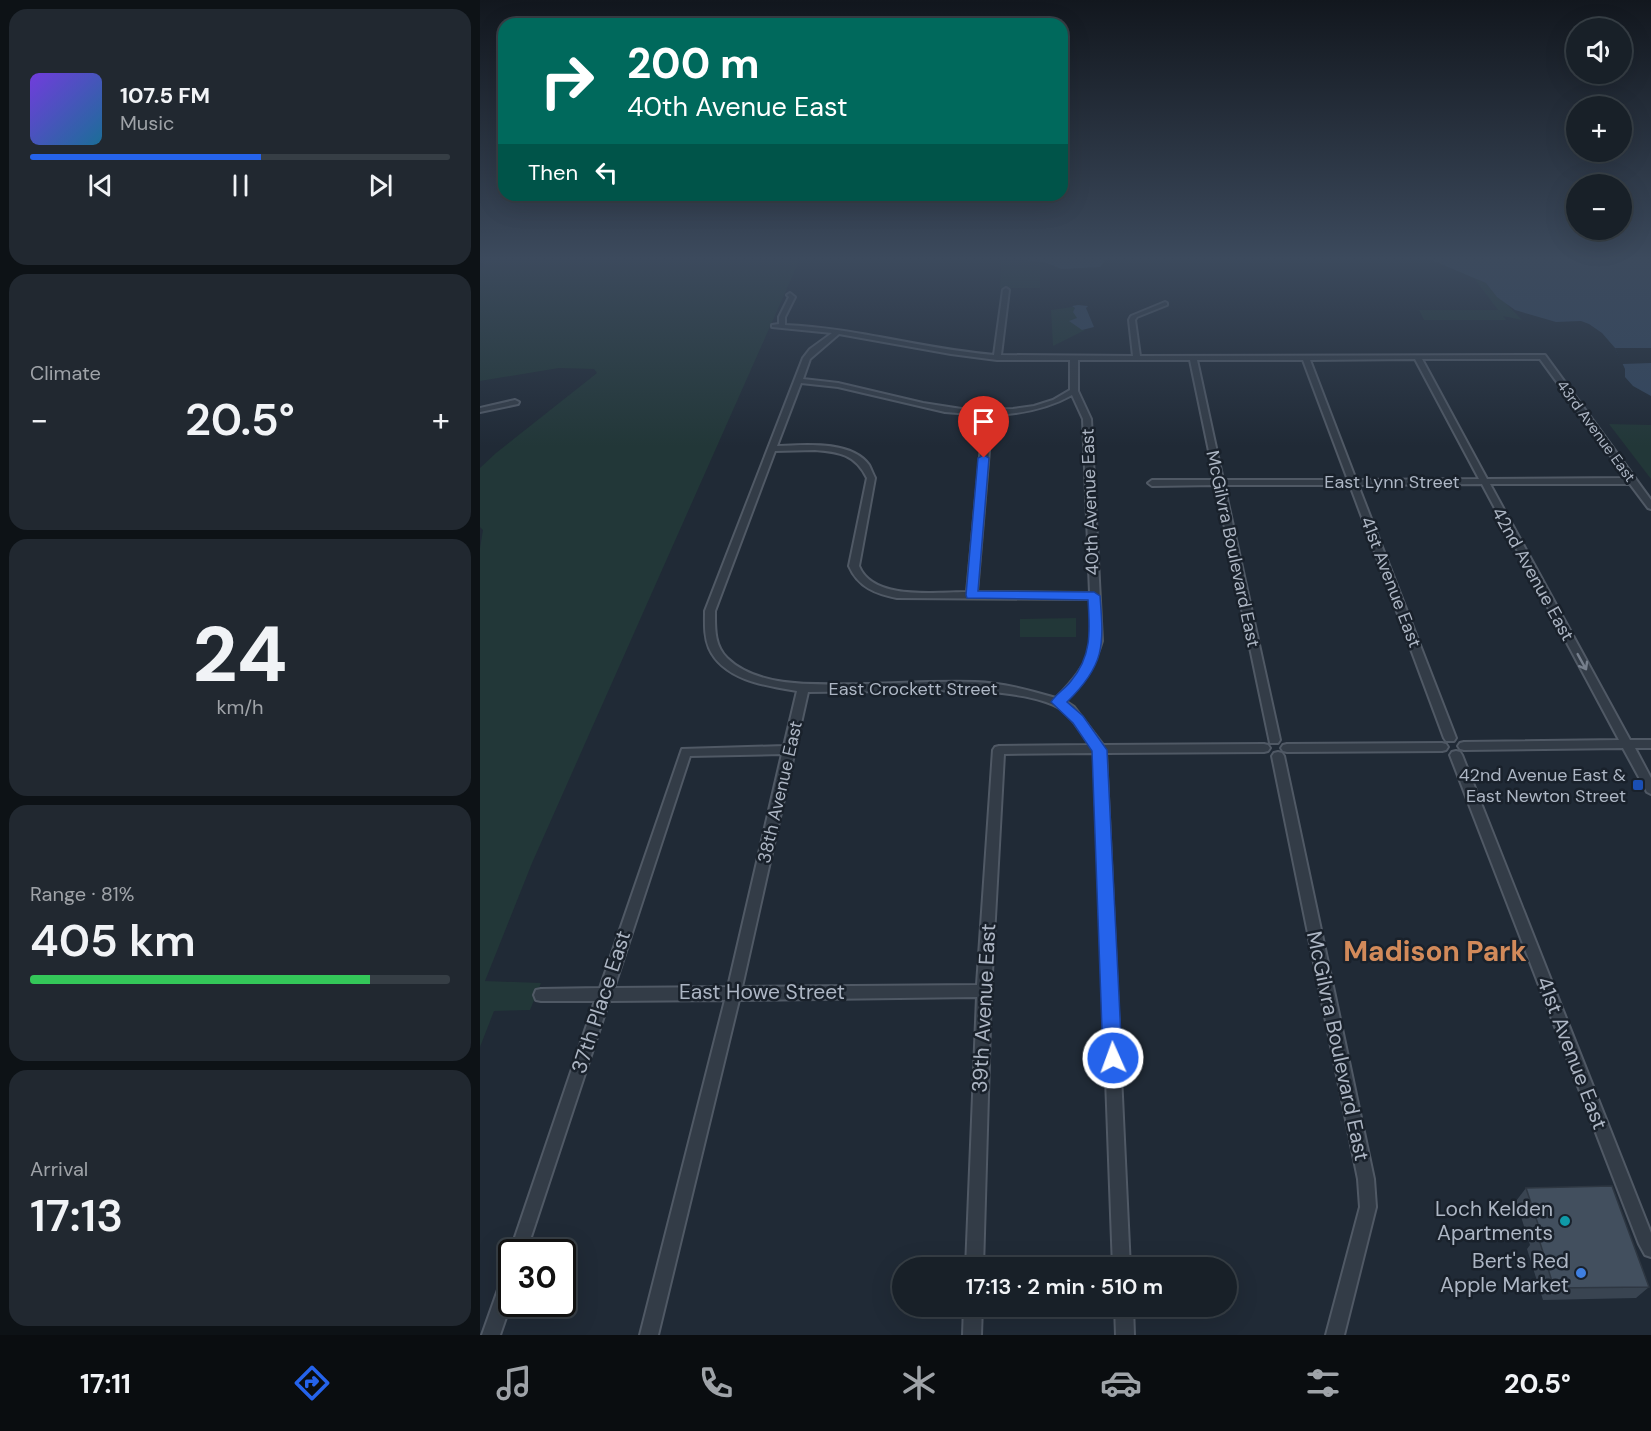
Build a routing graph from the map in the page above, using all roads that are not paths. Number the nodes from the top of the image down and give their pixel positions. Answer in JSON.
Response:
{"nodes":[{"id":1,"x":780,"y":321,"type":"edge"},
{"id":2,"x":1002,"y":321,"type":"edge"},
{"id":3,"x":1134,"y":321,"type":"edge"},
{"id":4,"x":838,"y":331,"type":"junction"},
{"id":5,"x":997,"y":357,"type":"junction"},
{"id":6,"x":1417,"y":357,"type":"junction"},
{"id":7,"x":1074,"y":358,"type":"junction"},
{"id":8,"x":1137,"y":358,"type":"junction"},
{"id":9,"x":1192,"y":358,"type":"junction"},
{"id":10,"x":1306,"y":358,"type":"junction"},
{"id":11,"x":798,"y":381,"type":"junction"},
{"id":12,"x":1074,"y":391,"type":"junction"},
{"id":13,"x":515,"y":402,"type":"dead end"},
{"id":14,"x":480,"y":410,"type":"edge"},
{"id":15,"x":988,"y":411,"type":"junction"},
{"id":16,"x":773,"y":449,"type":"junction"},
{"id":17,"x":1633,"y":481,"type":"junction"},
{"id":18,"x":1353,"y":482,"type":"junction"},
{"id":19,"x":1483,"y":482,"type":"junction"},
{"id":20,"x":1152,"y":483,"type":"dead end"},
{"id":21,"x":1219,"y":483,"type":"junction"},
{"id":22,"x":1651,"y":506,"type":"edge"},
{"id":23,"x":972,"y":595,"type":"junction"},
{"id":24,"x":1094,"y":596,"type":"junction"},
{"id":25,"x":803,"y":688,"type":"junction"},
{"id":26,"x":1058,"y":702,"type":"junction"},
{"id":27,"x":1274,"y":740,"type":"junction"},
{"id":28,"x":1446,"y":742,"type":"junction"},
{"id":29,"x":1626,"y":744,"type":"junction"},
{"id":30,"x":1651,"y":744,"type":"edge"},
{"id":31,"x":1264,"y":748,"type":"junction"},
{"id":32,"x":790,"y":750,"type":"junction"},
{"id":33,"x":1100,"y":750,"type":"junction"},
{"id":34,"x":1460,"y":751,"type":"junction"},
{"id":35,"x":1282,"y":752,"type":"junction"},
{"id":36,"x":1651,"y":789,"type":"edge"},
{"id":37,"x":984,"y":990,"type":"junction"},
{"id":38,"x":735,"y":992,"type":"junction"},
{"id":39,"x":541,"y":994,"type":"dead end"},
{"id":40,"x":604,"y":994,"type":"junction"},
{"id":41,"x":522,"y":1239,"type":"edge"},
{"id":42,"x":1651,"y":1249,"type":"edge"},
{"id":43,"x":974,"y":1257,"type":"edge"},
{"id":44,"x":1122,"y":1257,"type":"edge"},
{"id":45,"x":498,"y":1315,"type":"edge"},
{"id":46,"x":973,"y":1317,"type":"edge"},
{"id":47,"x":1124,"y":1317,"type":"edge"},
{"id":48,"x":491,"y":1335,"type":"edge"},
{"id":49,"x":649,"y":1335,"type":"edge"},
{"id":50,"x":972,"y":1335,"type":"edge"},
{"id":51,"x":1125,"y":1335,"type":"edge"},
{"id":52,"x":1335,"y":1335,"type":"edge"}],
"edges":[{"from":1,"to":4,"type":"street"},
{"from":2,"to":5,"type":"street"},
{"from":3,"to":8,"type":"street"},
{"from":4,"to":5,"type":"street"},
{"from":4,"to":11,"type":"street"},
{"from":5,"to":7,"type":"street"},
{"from":6,"to":10,"type":"street"},
{"from":6,"to":17,"type":"street","name":"43rd Avenue East"},
{"from":6,"to":19,"type":"street","name":"42nd Avenue East"},
{"from":7,"to":8,"type":"street"},
{"from":7,"to":12,"type":"street","name":"40th Avenue East"},
{"from":8,"to":9,"type":"street"},
{"from":9,"to":10,"type":"street"},
{"from":9,"to":21,"type":"street","name":"McGilvra Boulevard East"},
{"from":10,"to":18,"type":"street","name":"41st Avenue East"},
{"from":11,"to":15,"type":"street"},
{"from":11,"to":16,"type":"street"},
{"from":12,"to":15,"type":"street"},
{"from":12,"to":24,"type":"street","name":"40th Avenue East"},
{"from":13,"to":14,"type":"street"},
{"from":15,"to":23,"type":"street"},
{"from":16,"to":23,"type":"street"},
{"from":16,"to":25,"type":"street"},
{"from":17,"to":19,"type":"street","name":"East Lynn Street"},
{"from":17,"to":22,"type":"street","name":"43rd Avenue East"},
{"from":18,"to":19,"type":"street","name":"East Lynn Street"},
{"from":18,"to":21,"type":"street","name":"East Lynn Street"},
{"from":18,"to":28,"type":"street","name":"41st Avenue East"},
{"from":19,"to":29,"type":"street","name":"42nd Avenue East","one_way":true},
{"from":20,"to":21,"type":"street","name":"East Lynn Street"},
{"from":21,"to":27,"type":"street","name":"McGilvra Boulevard East"},
{"from":23,"to":24,"type":"street"},
{"from":24,"to":26,"type":"street","name":"40th Avenue East"},
{"from":25,"to":26,"type":"street","name":"East Crockett Street"},
{"from":25,"to":32,"type":"street","name":"38th Avenue East"},
{"from":26,"to":33,"type":"street"},
{"from":27,"to":31,"type":"street"},
{"from":27,"to":35,"type":"street"},
{"from":28,"to":34,"type":"street"},
{"from":28,"to":35,"type":"street"},
{"from":29,"to":30,"type":"street"},
{"from":29,"to":34,"type":"street"},
{"from":29,"to":36,"type":"street","name":"42nd Avenue East"},
{"from":31,"to":33,"type":"street"},
{"from":31,"to":35,"type":"street"},
{"from":32,"to":38,"type":"street","name":"38th Avenue East"},
{"from":32,"to":40,"type":"street","name":"37th Place East"},
{"from":33,"to":37,"type":"street","name":"39th Avenue East"},
{"from":33,"to":44,"type":"street"},
{"from":34,"to":42,"type":"street","name":"41st Avenue East"},
{"from":35,"to":52,"type":"street","name":"McGilvra Boulevard East"},
{"from":37,"to":38,"type":"street","name":"East Howe Street"},
{"from":37,"to":43,"type":"street","name":"39th Avenue East"},
{"from":38,"to":40,"type":"street","name":"East Howe Street"},
{"from":38,"to":49,"type":"street","name":"38th Avenue East"},
{"from":39,"to":40,"type":"street","name":"East Howe Street"},
{"from":40,"to":41,"type":"street","name":"37th Place East"},
{"from":45,"to":48,"type":"street"},
{"from":46,"to":50,"type":"street"},
{"from":47,"to":51,"type":"street"}]}
